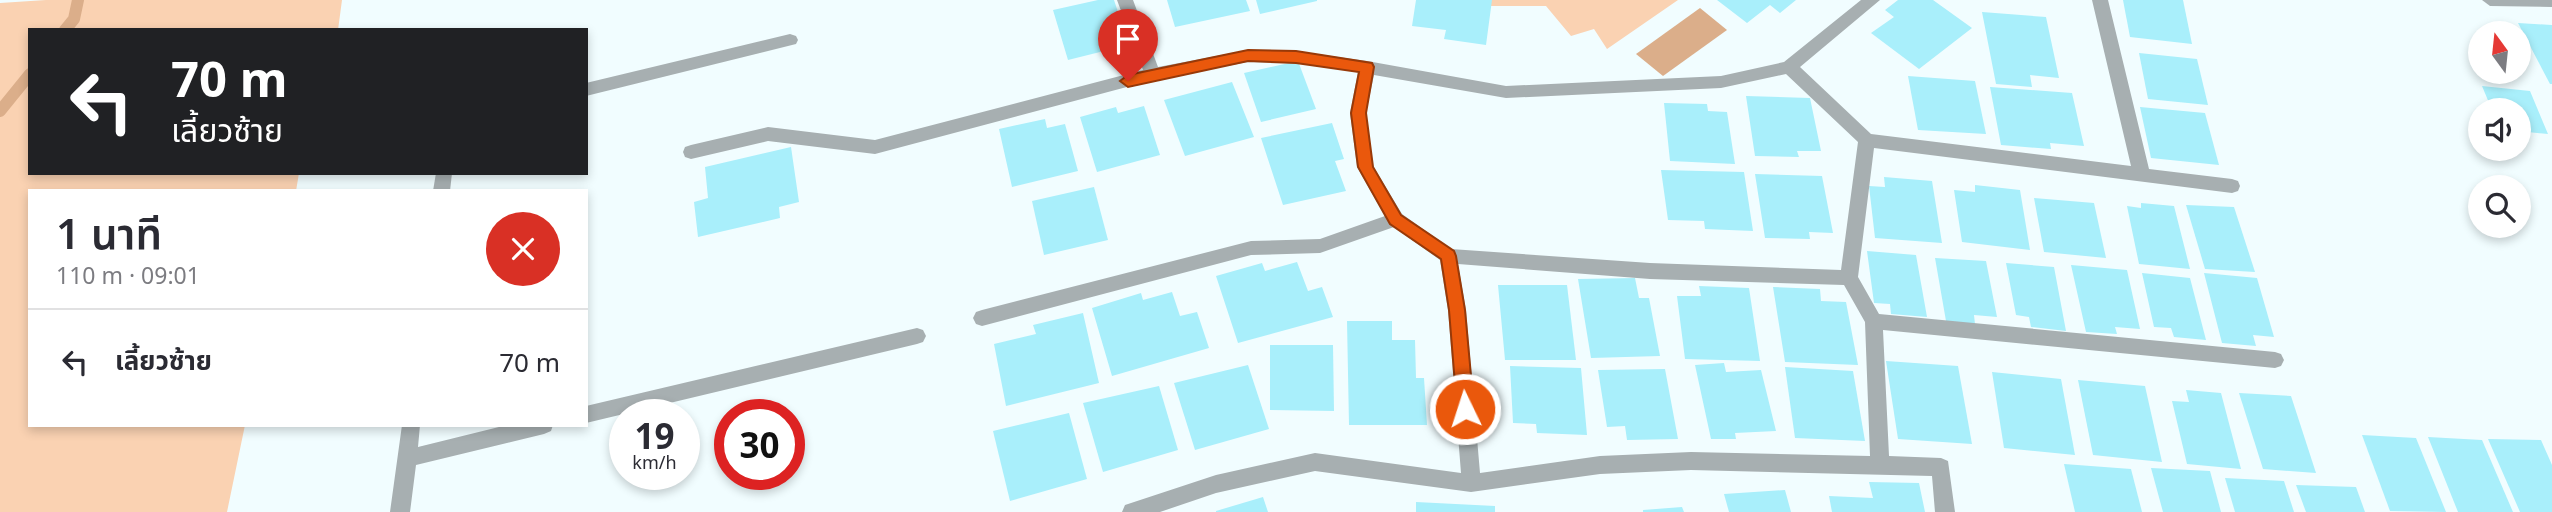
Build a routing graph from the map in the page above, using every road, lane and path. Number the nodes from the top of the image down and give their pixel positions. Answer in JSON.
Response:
{"nodes":[{"id":1,"x":1125,"y":0,"type":"edge"},
{"id":2,"x":1872,"y":0,"type":"edge"},
{"id":3,"x":2100,"y":0,"type":"edge"},
{"id":4,"x":2490,"y":0,"type":"edge"},
{"id":5,"x":2552,"y":1,"type":"edge"},
{"id":6,"x":790,"y":40,"type":"dead end"},
{"id":7,"x":1367,"y":67,"type":"junction"},
{"id":8,"x":1789,"y":67,"type":"junction"},
{"id":9,"x":1153,"y":74,"type":"junction"},
{"id":10,"x":588,"y":90,"type":"edge"},
{"id":11,"x":1867,"y":140,"type":"junction"},
{"id":12,"x":691,"y":152,"type":"dead end"},
{"id":13,"x":2142,"y":176,"type":"junction"},
{"id":14,"x":2232,"y":186,"type":"dead end"},
{"id":15,"x":1396,"y":219,"type":"junction"},
{"id":16,"x":1448,"y":256,"type":"junction"},
{"id":17,"x":1849,"y":278,"type":"junction"},
{"id":18,"x":982,"y":318,"type":"dead end"},
{"id":19,"x":1874,"y":321,"type":"junction"},
{"id":20,"x":917,"y":336,"type":"dead end"},
{"id":21,"x":2275,"y":360,"type":"dead end"},
{"id":22,"x":588,"y":415,"type":"edge"},
{"id":23,"x":411,"y":427,"type":"edge"},
{"id":24,"x":536,"y":427,"type":"edge"},
{"id":25,"x":407,"y":458,"type":"junction"},
{"id":26,"x":1880,"y":465,"type":"junction"},
{"id":27,"x":1471,"y":483,"type":"junction"},
{"id":28,"x":400,"y":512,"type":"edge"},
{"id":29,"x":1132,"y":512,"type":"edge"},
{"id":30,"x":1945,"y":512,"type":"edge"}],
"edges":[{"from":1,"to":9,"type":"street"},
{"from":2,"to":8,"type":"street"},
{"from":3,"to":13,"type":"street"},
{"from":4,"to":5,"type":"street"},
{"from":6,"to":10,"type":"street"},
{"from":7,"to":8,"type":"street"},
{"from":7,"to":9,"type":"street"},
{"from":7,"to":15,"type":"street"},
{"from":8,"to":11,"type":"street"},
{"from":9,"to":12,"type":"street"},
{"from":11,"to":13,"type":"street"},
{"from":11,"to":17,"type":"street"},
{"from":13,"to":14,"type":"street"},
{"from":15,"to":16,"type":"street"},
{"from":15,"to":18,"type":"street"},
{"from":16,"to":17,"type":"street"},
{"from":16,"to":27,"type":"street"},
{"from":17,"to":19,"type":"street"},
{"from":19,"to":21,"type":"street"},
{"from":19,"to":26,"type":"street"},
{"from":20,"to":22,"type":"street"},
{"from":23,"to":25,"type":"street"},
{"from":24,"to":25,"type":"street"},
{"from":25,"to":28,"type":"street"},
{"from":26,"to":27,"type":"street"},
{"from":26,"to":30,"type":"street"},
{"from":27,"to":29,"type":"street"}]}
